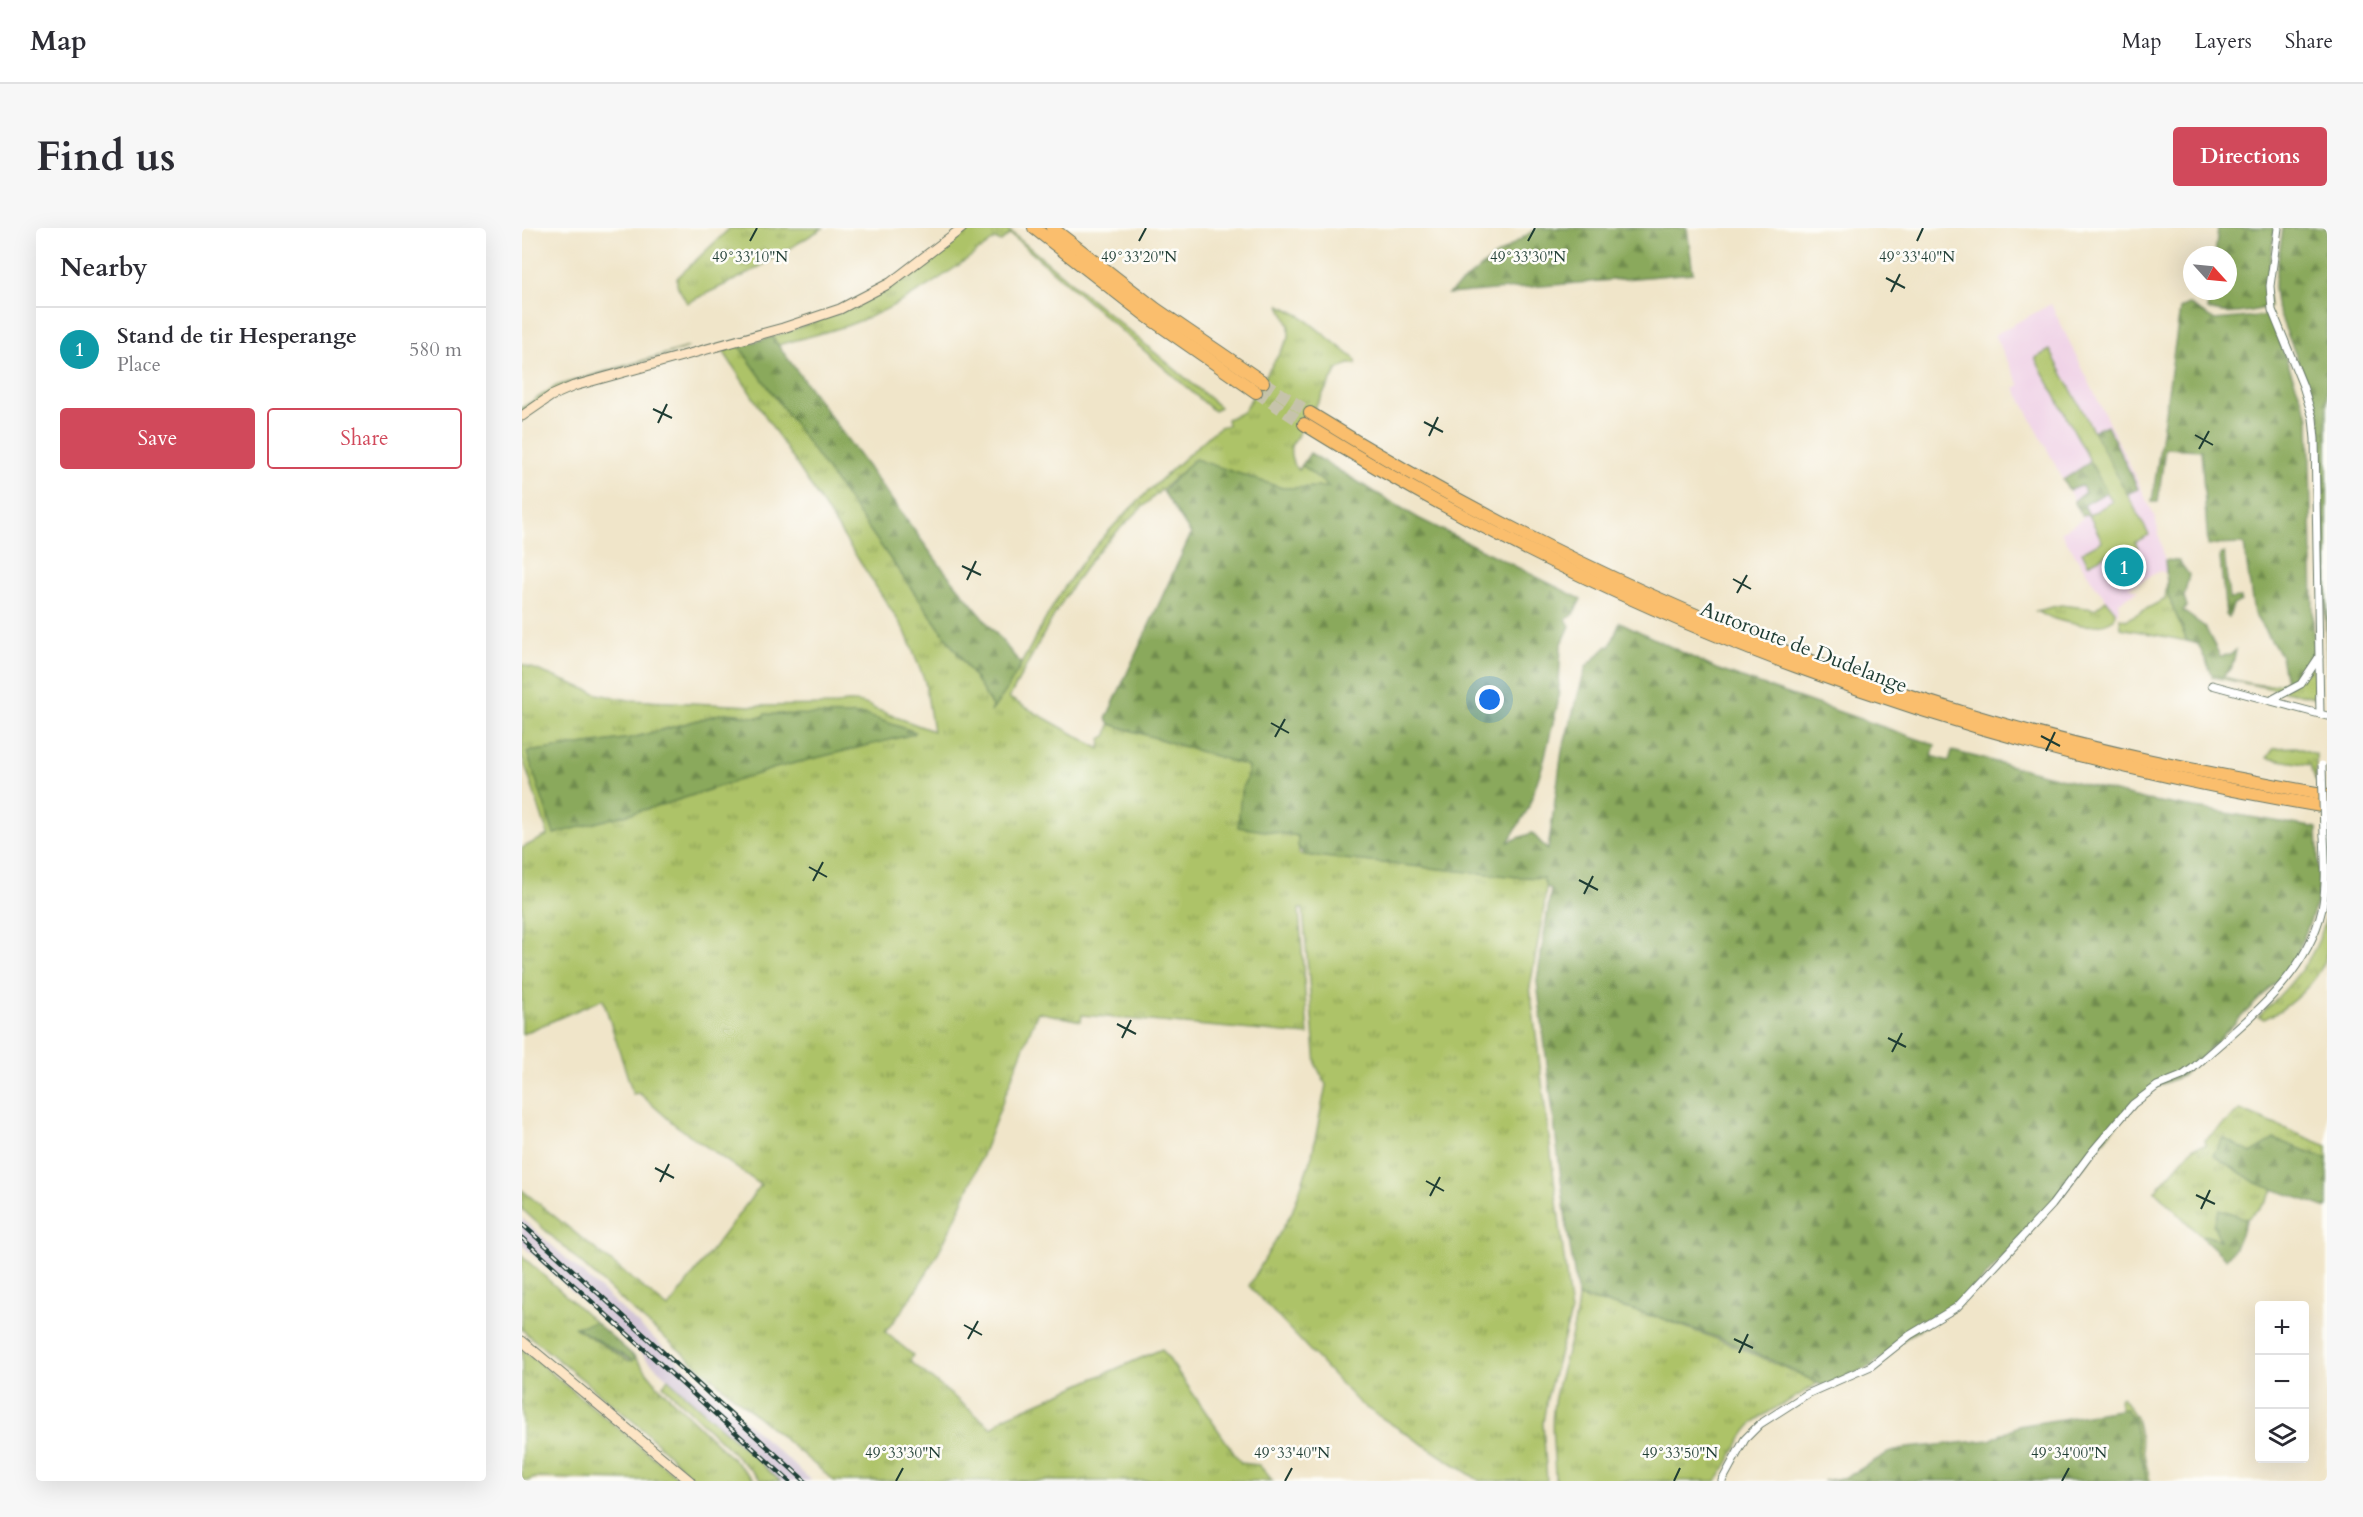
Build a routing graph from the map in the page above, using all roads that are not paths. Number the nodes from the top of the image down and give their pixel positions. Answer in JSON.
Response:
{"nodes":[{"id":1,"x":962,"y":228,"type":"edge"},
{"id":2,"x":1034,"y":228,"type":"edge"},
{"id":3,"x":1052,"y":228,"type":"edge"},
{"id":4,"x":2278,"y":228,"type":"edge"},
{"id":5,"x":522,"y":416,"type":"edge"},
{"id":6,"x":2320,"y":655,"type":"junction"},
{"id":7,"x":2212,"y":685,"type":"dead end"},
{"id":8,"x":2272,"y":699,"type":"junction"},
{"id":9,"x":2324,"y":715,"type":"edge"},
{"id":10,"x":2322,"y":765,"type":"dead end"},
{"id":11,"x":2327,"y":795,"type":"edge"},
{"id":12,"x":2327,"y":807,"type":"edge"},
{"id":13,"x":522,"y":1341,"type":"edge"},
{"id":14,"x":690,"y":1481,"type":"edge"},
{"id":15,"x":1722,"y":1481,"type":"edge"}],
"edges":[{"from":1,"to":5,"type":"main road"},
{"from":2,"to":3,"type":"highway"},
{"from":4,"to":6,"type":"street"},
{"from":6,"to":8,"type":"street"},
{"from":6,"to":9,"type":"street"},
{"from":7,"to":8,"type":"street"},
{"from":8,"to":9,"type":"street"},
{"from":10,"to":15,"type":"street","bridge":true},
{"from":11,"to":12,"type":"highway","name":"Autoroute de Dudelange"},
{"from":13,"to":14,"type":"main road"}]}
